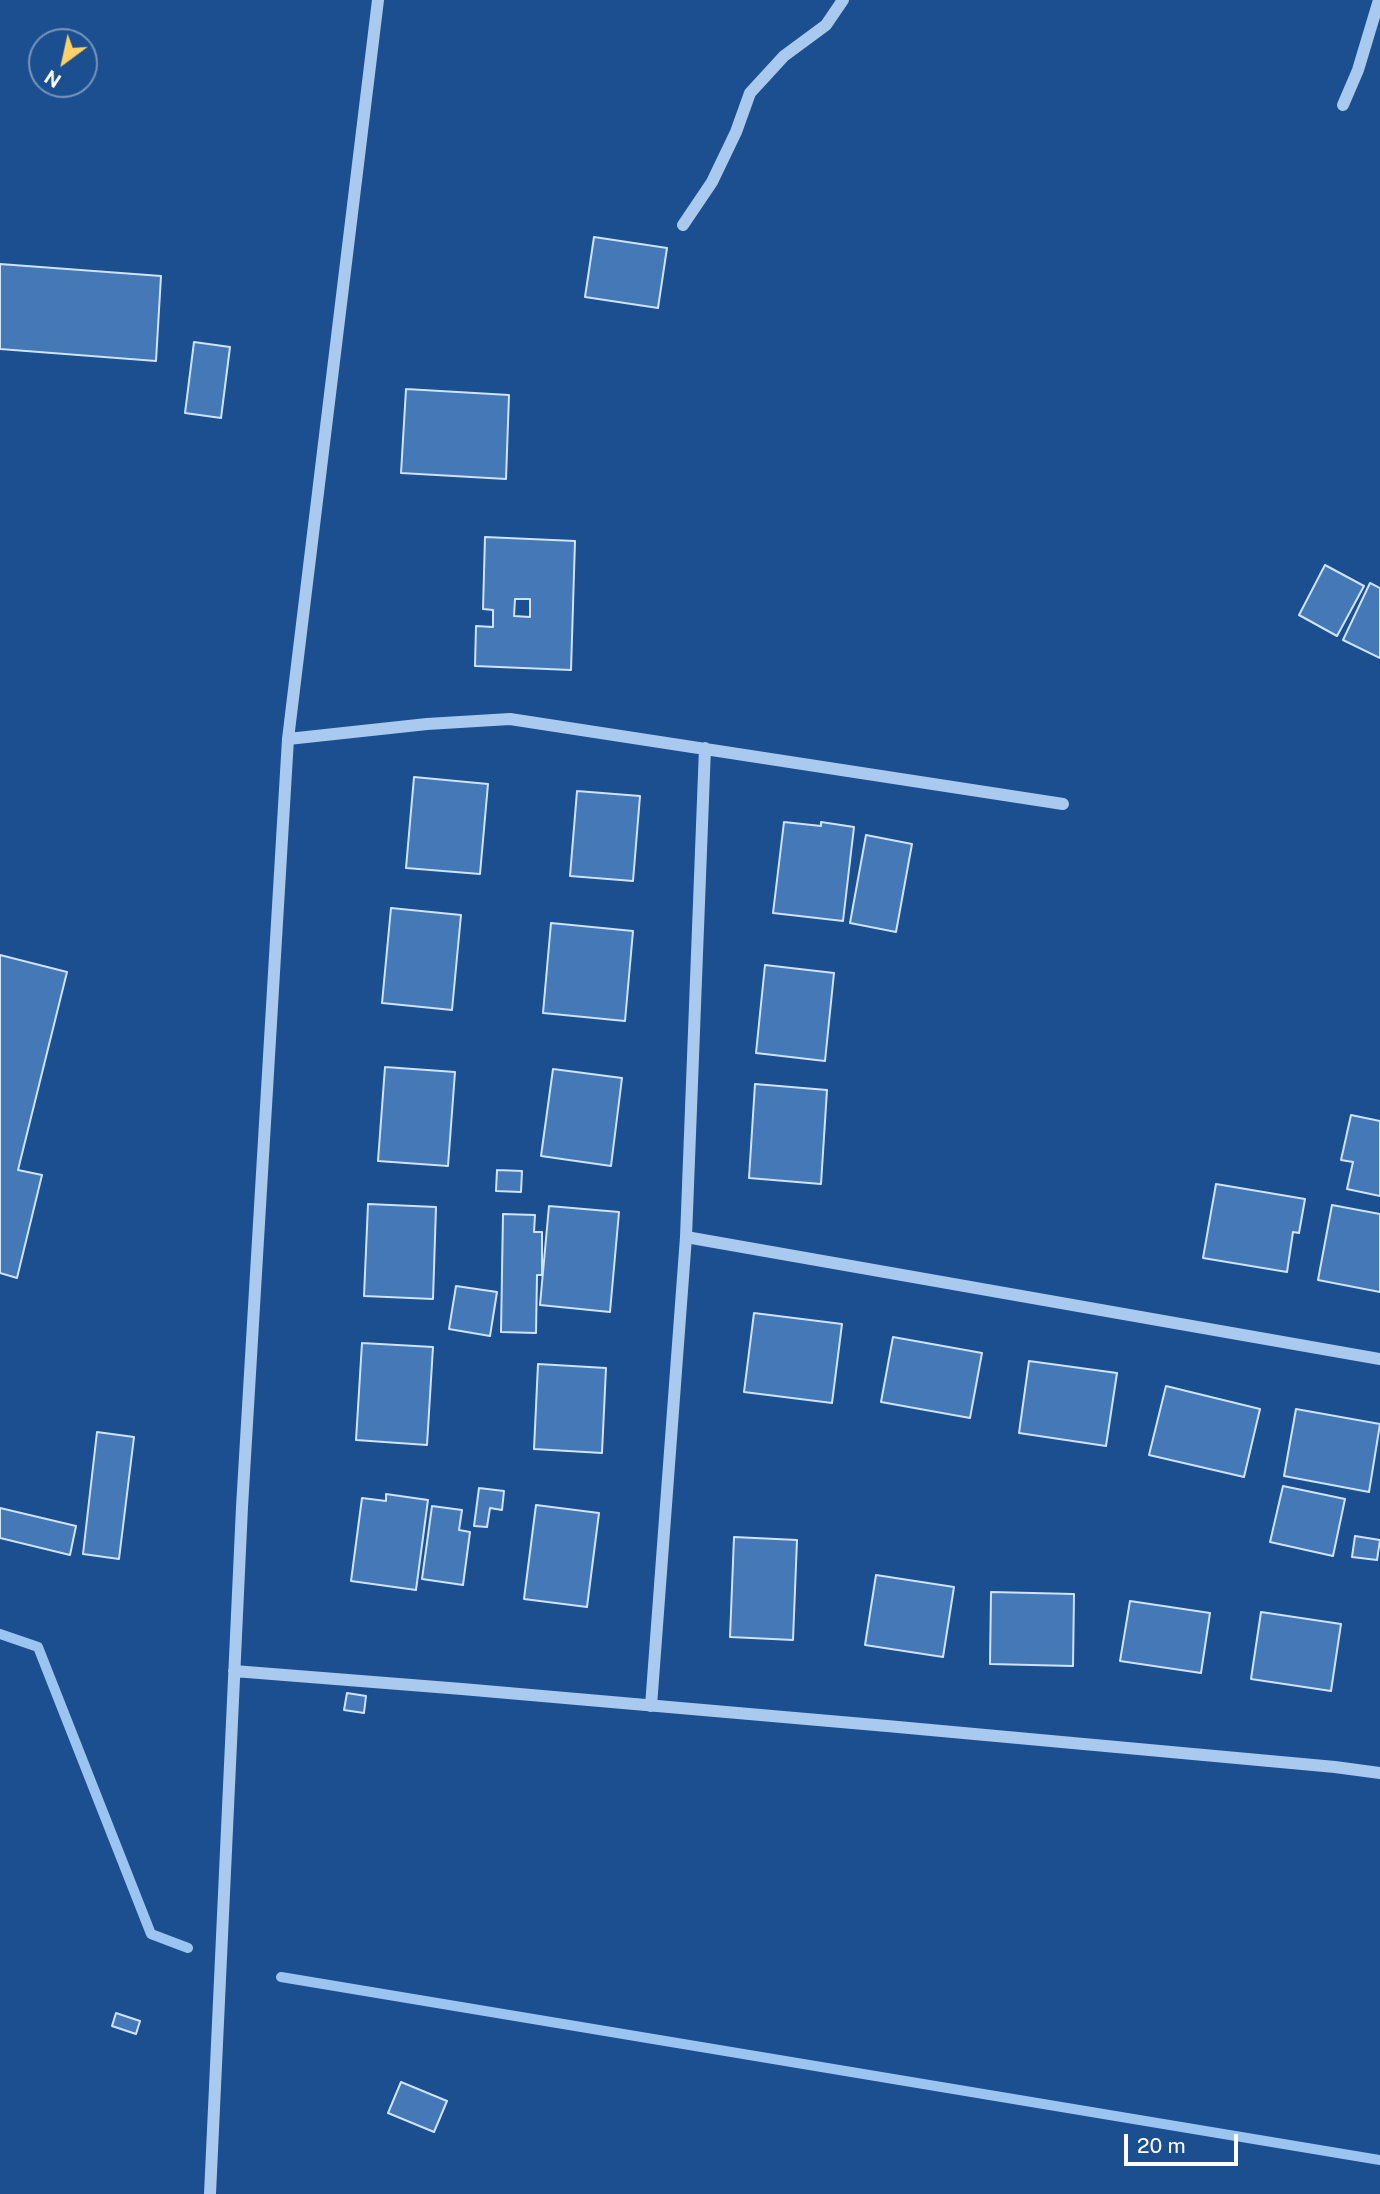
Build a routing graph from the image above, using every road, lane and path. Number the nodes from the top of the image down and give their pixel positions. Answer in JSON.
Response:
{"nodes":[{"id":1,"x":378,"y":0,"type":"edge"},
{"id":2,"x":843,"y":0,"type":"edge"},
{"id":3,"x":1379,"y":0,"type":"edge"},
{"id":4,"x":1343,"y":105,"type":"dead end"},
{"id":5,"x":683,"y":225,"type":"dead end"},
{"id":6,"x":288,"y":738,"type":"junction"},
{"id":7,"x":705,"y":748,"type":"junction"},
{"id":8,"x":1063,"y":804,"type":"dead end"},
{"id":9,"x":686,"y":1237,"type":"junction"},
{"id":10,"x":1380,"y":1359,"type":"edge"},
{"id":11,"x":234,"y":1671,"type":"junction"},
{"id":12,"x":651,"y":1706,"type":"junction"},
{"id":13,"x":1380,"y":1773,"type":"edge"},
{"id":14,"x":210,"y":2194,"type":"edge"}],
"edges":[{"from":1,"to":6,"type":"street"},
{"from":2,"to":5,"type":"street"},
{"from":3,"to":4,"type":"street"},
{"from":6,"to":7,"type":"street"},
{"from":6,"to":11,"type":"street"},
{"from":7,"to":8,"type":"street"},
{"from":7,"to":9,"type":"street"},
{"from":9,"to":10,"type":"street"},
{"from":9,"to":12,"type":"street"},
{"from":11,"to":12,"type":"street"},
{"from":11,"to":14,"type":"street"},
{"from":12,"to":13,"type":"street"}]}
